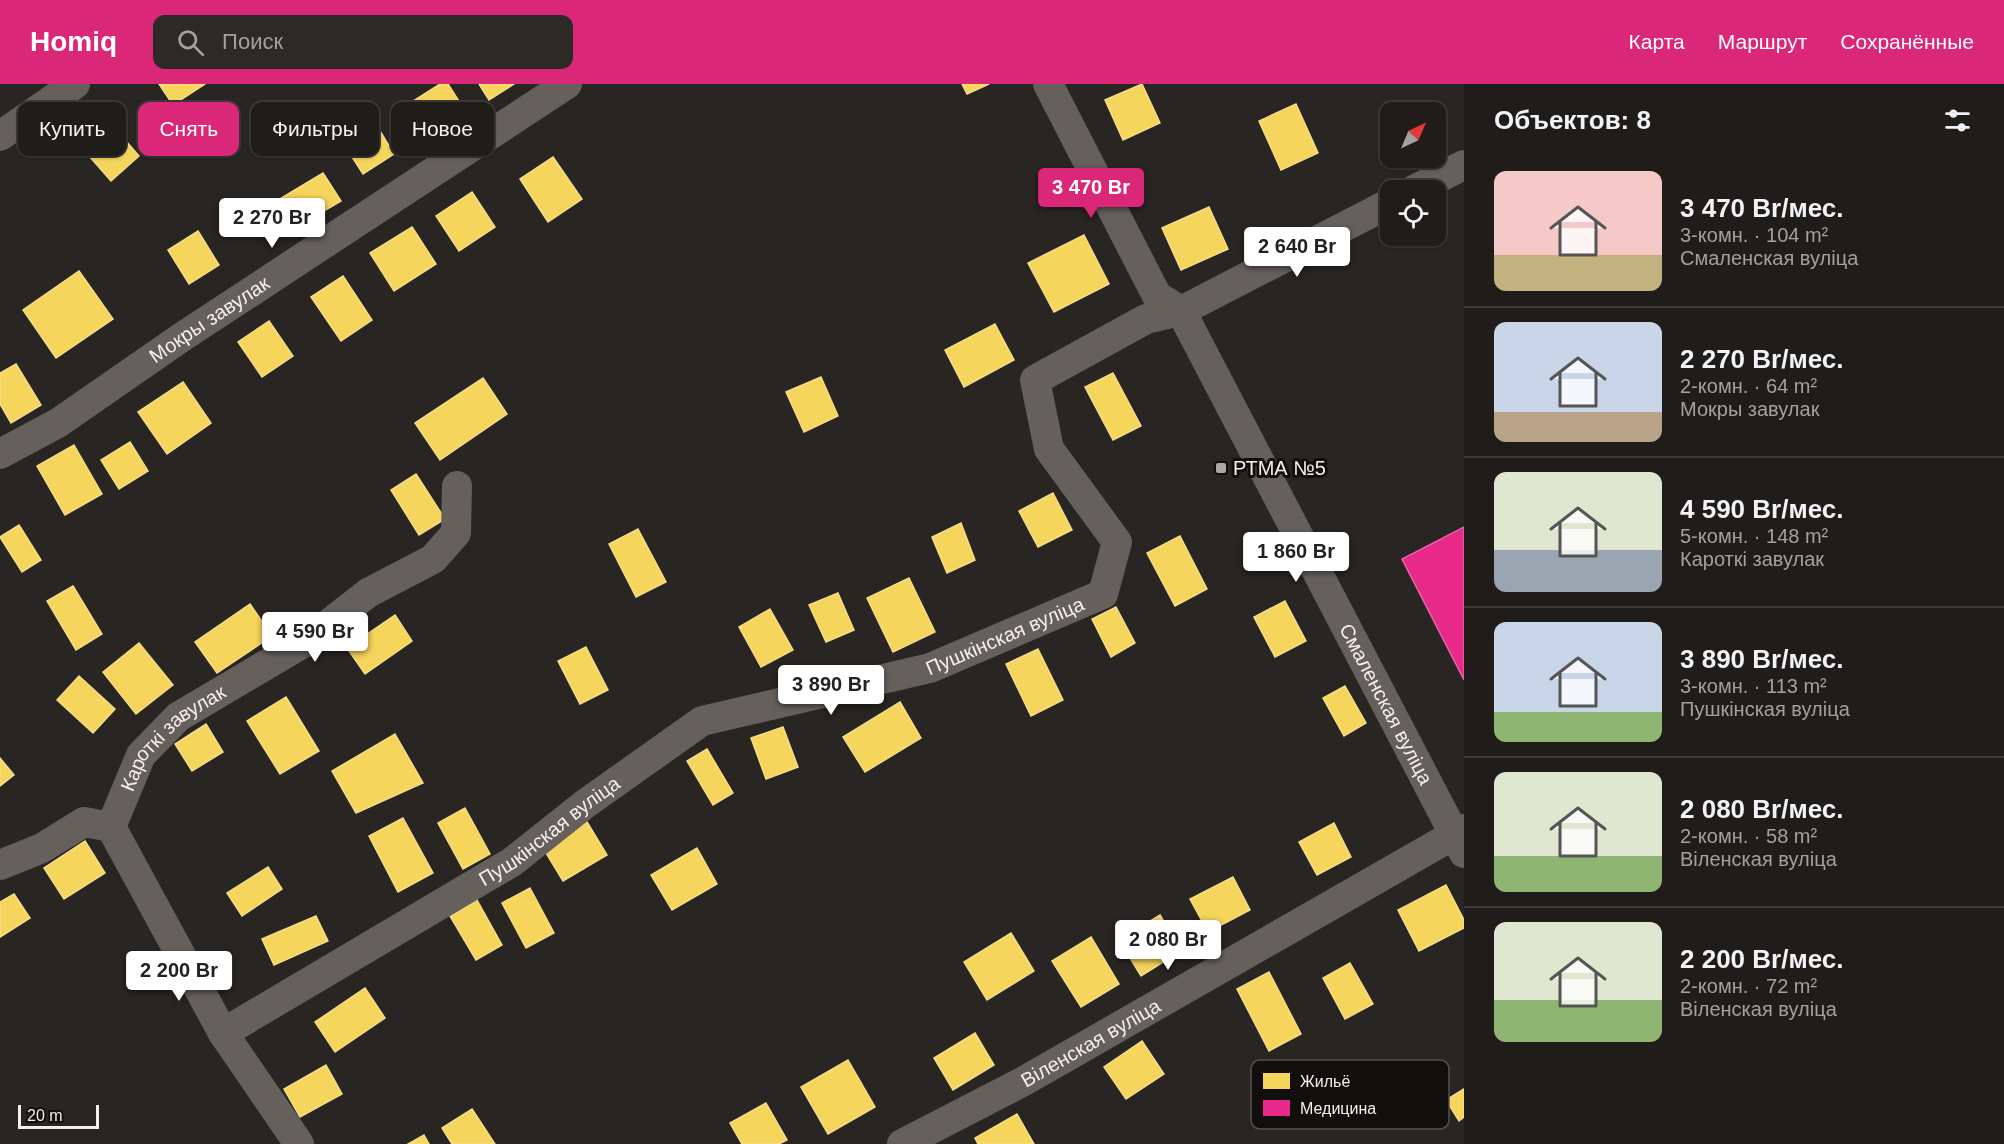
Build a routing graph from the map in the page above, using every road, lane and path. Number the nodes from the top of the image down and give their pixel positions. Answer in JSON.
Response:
{"nodes":[{"id":1,"x":75,"y":84,"type":"edge"},
{"id":2,"x":567,"y":84,"type":"edge"},
{"id":3,"x":1048,"y":84,"type":"edge"},
{"id":4,"x":0,"y":136,"type":"edge"},
{"id":5,"x":1464,"y":165,"type":"edge"},
{"id":6,"x":1434,"y":180,"type":"edge"},
{"id":7,"x":1380,"y":208,"type":"edge"},
{"id":8,"x":1181,"y":310,"type":"junction"},
{"id":9,"x":0,"y":454,"type":"edge"},
{"id":10,"x":457,"y":486,"type":"dead end"},
{"id":11,"x":111,"y":827,"type":"junction"},
{"id":12,"x":1461,"y":839,"type":"edge"},
{"id":13,"x":0,"y":865,"type":"edge"},
{"id":14,"x":223,"y":1033,"type":"junction"},
{"id":15,"x":299,"y":1144,"type":"edge"},
{"id":16,"x":902,"y":1144,"type":"edge"}],
"edges":[{"from":1,"to":4,"type":"street"},
{"from":2,"to":9,"type":"street","name":"Мокры завулак"},
{"from":3,"to":8,"type":"street","name":"Смаленская вуліца"},
{"from":5,"to":6,"type":"street"},
{"from":7,"to":8,"type":"street","name":"Пушкінская вуліца"},
{"from":8,"to":12,"type":"street","name":"Смаленская вуліца"},
{"from":8,"to":14,"type":"street","name":"Пушкінская вуліца"},
{"from":10,"to":11,"type":"street","name":"Кароткі завулак"},
{"from":11,"to":13,"type":"street"},
{"from":11,"to":14,"type":"street"},
{"from":12,"to":16,"type":"street","name":"Віленская вуліца"},
{"from":14,"to":15,"type":"street"}]}
